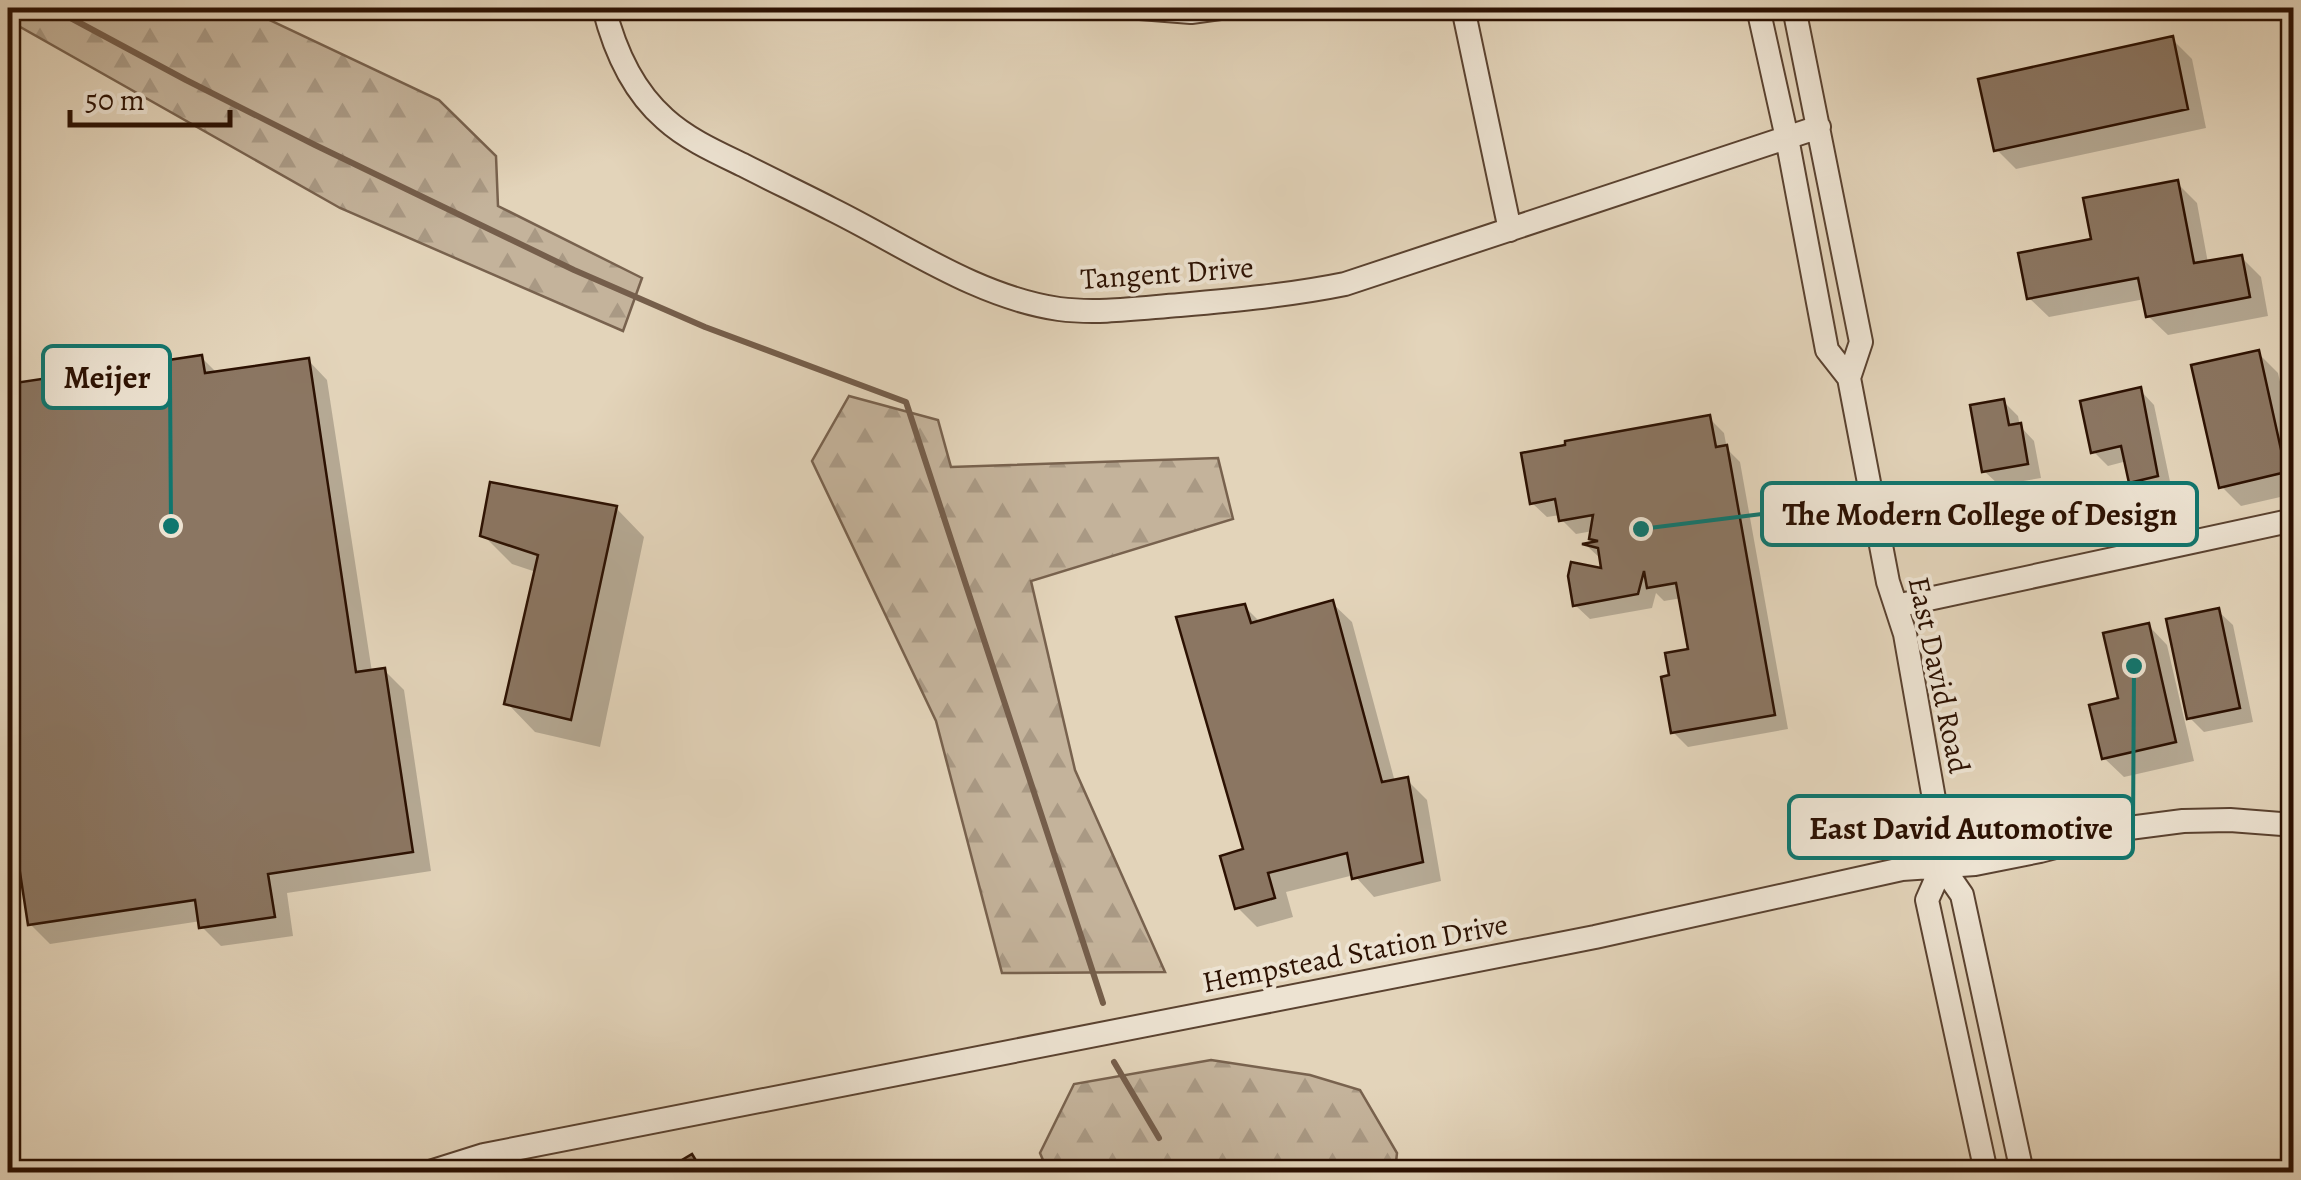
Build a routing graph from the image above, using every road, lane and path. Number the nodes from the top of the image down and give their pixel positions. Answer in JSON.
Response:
{"nodes":[{"id":1,"x":604,"y":8,"type":"edge"},
{"id":2,"x":1140,"y":8,"type":"edge"},
{"id":3,"x":1220,"y":8,"type":"edge"},
{"id":4,"x":1463,"y":8,"type":"edge"},
{"id":5,"x":1758,"y":8,"type":"edge"},
{"id":6,"x":1794,"y":8,"type":"edge"},
{"id":7,"x":1819,"y":126,"type":"junction"},
{"id":8,"x":1787,"y":138,"type":"junction"},
{"id":9,"x":1510,"y":230,"type":"junction"},
{"id":10,"x":1850,"y":378,"type":"junction"},
{"id":11,"x":2294,"y":520,"type":"edge"},
{"id":12,"x":1896,"y":606,"type":"junction"},
{"id":13,"x":2294,"y":825,"type":"edge"},
{"id":14,"x":1942,"y":866,"type":"junction"},
{"id":15,"x":430,"y":1172,"type":"edge"},
{"id":16,"x":1986,"y":1172,"type":"edge"},
{"id":17,"x":2022,"y":1172,"type":"edge"}],
"edges":[{"from":1,"to":9,"type":"street","name":"Tangent Drive"},
{"from":2,"to":3,"type":"street"},
{"from":4,"to":9,"type":"street"},
{"from":5,"to":8,"type":"street","name":"East David Road"},
{"from":6,"to":7,"type":"street","name":"East David Road"},
{"from":7,"to":8,"type":"street","name":"Tangent Drive"},
{"from":7,"to":10,"type":"street","name":"East David Road"},
{"from":8,"to":9,"type":"street","name":"Tangent Drive"},
{"from":8,"to":10,"type":"street","name":"East David Road"},
{"from":10,"to":12,"type":"street","name":"East David Road"},
{"from":11,"to":12,"type":"street"},
{"from":12,"to":14,"type":"street","name":"East David Road"},
{"from":13,"to":14,"type":"street","name":"Hempstead Station Drive"},
{"from":14,"to":15,"type":"street","name":"Hempstead Station Drive"},
{"from":14,"to":16,"type":"street","name":"East David Road"},
{"from":14,"to":17,"type":"street","name":"East David Road"}]}
